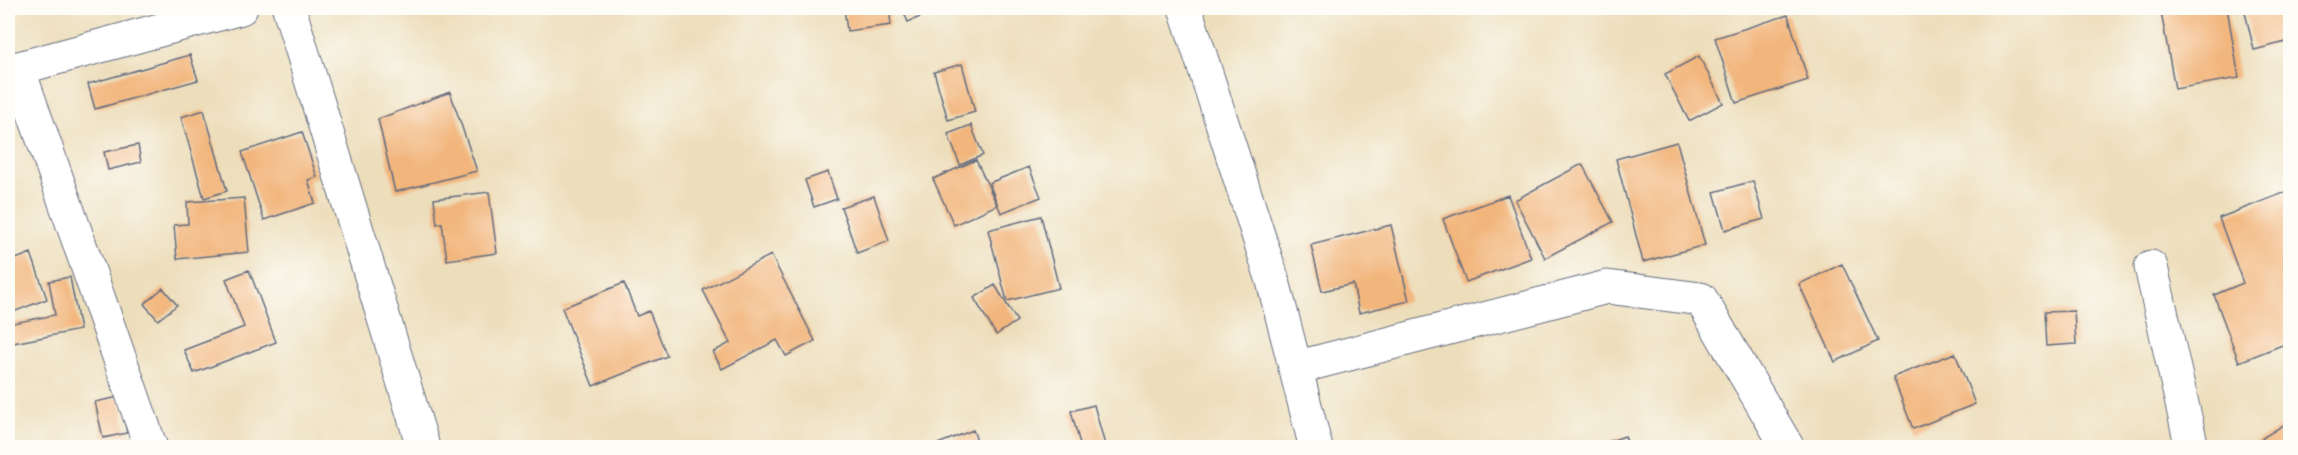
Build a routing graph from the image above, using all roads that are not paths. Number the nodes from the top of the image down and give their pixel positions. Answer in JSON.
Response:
{"nodes":[{"id":1,"x":241,"y":8,"type":"edge"},
{"id":2,"x":289,"y":8,"type":"edge"},
{"id":3,"x":1185,"y":8,"type":"edge"},
{"id":4,"x":13,"y":70,"type":"edge"},
{"id":5,"x":2151,"y":267,"type":"dead end"},
{"id":6,"x":1295,"y":368,"type":"junction"},
{"id":7,"x":422,"y":443,"type":"dead end"},
{"id":8,"x":151,"y":447,"type":"edge"},
{"id":9,"x":1316,"y":447,"type":"edge"},
{"id":10,"x":1788,"y":447,"type":"edge"},
{"id":11,"x":2192,"y":447,"type":"edge"}],
"edges":[{"from":1,"to":4,"type":"street"},
{"from":2,"to":7,"type":"street"},
{"from":3,"to":6,"type":"street"},
{"from":4,"to":8,"type":"street"},
{"from":5,"to":11,"type":"street"},
{"from":6,"to":9,"type":"street"},
{"from":6,"to":10,"type":"street"}]}
